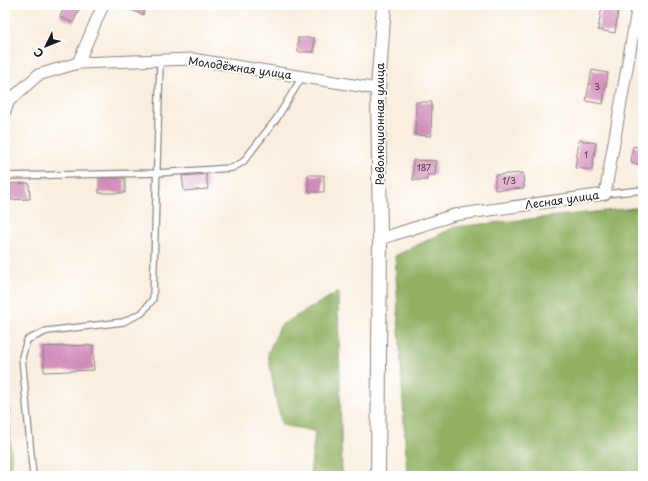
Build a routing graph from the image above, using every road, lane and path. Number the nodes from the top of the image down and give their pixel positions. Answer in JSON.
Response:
{"nodes":[{"id":1,"x":103,"y":5,"type":"edge"},
{"id":2,"x":384,"y":5,"type":"edge"},
{"id":3,"x":638,"y":5,"type":"edge"},
{"id":4,"x":160,"y":61,"type":"junction"},
{"id":5,"x":78,"y":63,"type":"junction"},
{"id":6,"x":302,"y":76,"type":"junction"},
{"id":7,"x":378,"y":88,"type":"junction"},
{"id":8,"x":5,"y":111,"type":"edge"},
{"id":9,"x":158,"y":173,"type":"junction"},
{"id":10,"x":5,"y":176,"type":"edge"},
{"id":11,"x":643,"y":190,"type":"edge"},
{"id":12,"x":605,"y":194,"type":"junction"},
{"id":13,"x":380,"y":241,"type":"junction"},
{"id":14,"x":33,"y":476,"type":"edge"},
{"id":15,"x":378,"y":476,"type":"edge"}],
"edges":[{"from":1,"to":5,"type":"street"},
{"from":2,"to":7,"type":"street","name":"Революционная улица"},
{"from":3,"to":12,"type":"street","name":"Лесная улица"},
{"from":4,"to":5,"type":"street","name":"Молодёжная улица"},
{"from":4,"to":6,"type":"street","name":"Молодёжная улица"},
{"from":4,"to":9,"type":"lane"},
{"from":5,"to":8,"type":"street","name":"Молодёжная улица"},
{"from":6,"to":7,"type":"street","name":"Молодёжная улица"},
{"from":6,"to":9,"type":"lane"},
{"from":7,"to":13,"type":"street","name":"Революционная улица"},
{"from":9,"to":10,"type":"lane"},
{"from":9,"to":14,"type":"lane"},
{"from":11,"to":12,"type":"lane"},
{"from":12,"to":13,"type":"street","name":"Лесная улица"},
{"from":13,"to":15,"type":"street","name":"Революционная улица"}]}
